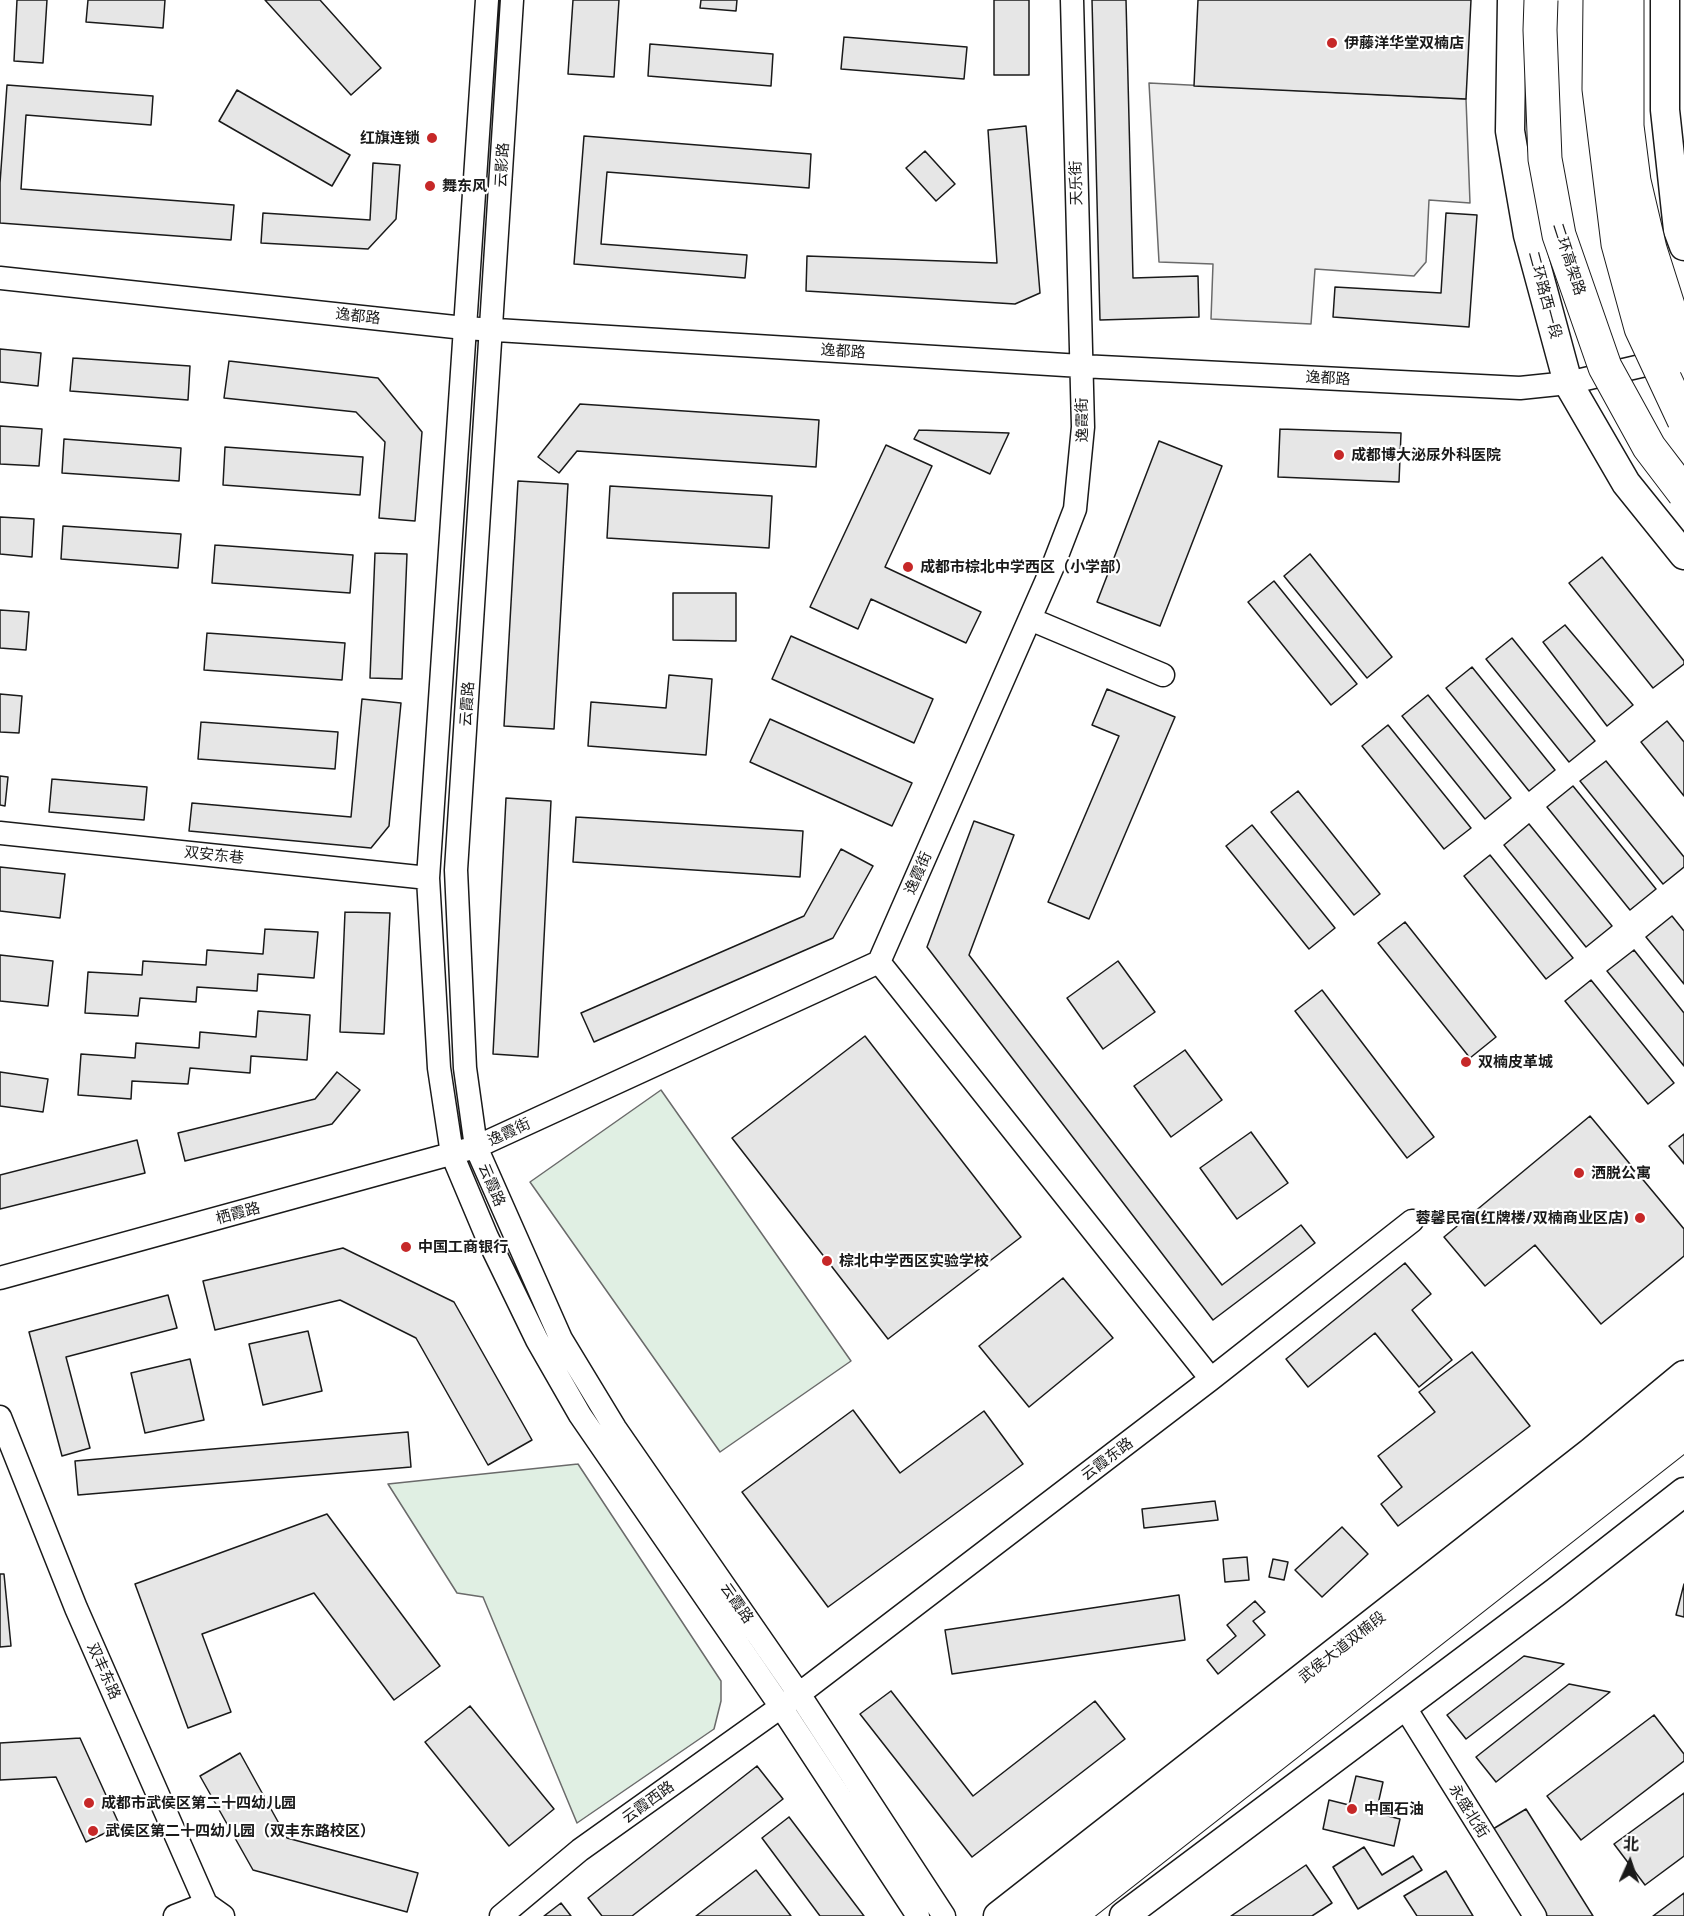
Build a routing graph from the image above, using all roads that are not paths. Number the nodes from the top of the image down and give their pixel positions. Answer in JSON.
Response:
{"nodes":[{"id":1,"x":487,"y":0,"type":"edge"},
{"id":2,"x":512,"y":0,"type":"edge"},
{"id":3,"x":1072,"y":0,"type":"edge"},
{"id":4,"x":1512,"y":0,"type":"edge"},
{"id":5,"x":1541,"y":0,"type":"edge"},
{"id":6,"x":1600,"y":0,"type":"edge"},
{"id":7,"x":1627,"y":0,"type":"edge"},
{"id":8,"x":1665,"y":0,"type":"edge"},
{"id":9,"x":1684,"y":246,"type":"edge"},
{"id":10,"x":0,"y":279,"type":"edge"},
{"id":11,"x":464,"y":327,"type":"junction"},
{"id":12,"x":492,"y":329,"type":"junction"},
{"id":13,"x":1684,"y":356,"type":"edge"},
{"id":14,"x":1081,"y":366,"type":"junction"},
{"id":15,"x":1568,"y":383,"type":"junction"},
{"id":16,"x":1684,"y":420,"type":"edge"},
{"id":17,"x":1684,"y":493,"type":"edge"},
{"id":18,"x":1684,"y":555,"type":"edge"},
{"id":19,"x":1030,"y":620,"type":"junction"},
{"id":20,"x":1163,"y":675,"type":"dead end"},
{"id":21,"x":0,"y":833,"type":"edge"},
{"id":22,"x":428,"y":878,"type":"junction"},
{"id":23,"x":879,"y":962,"type":"junction"},
{"id":24,"x":476,"y":1147,"type":"junction"},
{"id":25,"x":452,"y":1154,"type":"junction"},
{"id":26,"x":1412,"y":1221,"type":"dead end"},
{"id":27,"x":0,"y":1278,"type":"edge"},
{"id":28,"x":1684,"y":1375,"type":"edge"},
{"id":29,"x":1211,"y":1379,"type":"junction"},
{"id":30,"x":1684,"y":1402,"type":"edge"},
{"id":31,"x":0,"y":1417,"type":"edge"},
{"id":32,"x":1684,"y":1433,"type":"edge"},
{"id":33,"x":1684,"y":1492,"type":"edge"},
{"id":34,"x":799,"y":1694,"type":"junction"},
{"id":35,"x":1404,"y":1706,"type":"junction"},
{"id":36,"x":781,"y":1707,"type":"junction"},
{"id":37,"x":215,"y":1910,"type":"edge"},
{"id":38,"x":175,"y":1916,"type":"edge"},
{"id":39,"x":501,"y":1916,"type":"edge"},
{"id":40,"x":918,"y":1916,"type":"edge"},
{"id":41,"x":944,"y":1916,"type":"edge"},
{"id":42,"x":998,"y":1916,"type":"edge"},
{"id":43,"x":1029,"y":1916,"type":"edge"},
{"id":44,"x":1068,"y":1916,"type":"edge"},
{"id":45,"x":1124,"y":1916,"type":"edge"},
{"id":46,"x":1535,"y":1916,"type":"edge"}],
"edges":[{"from":1,"to":11,"type":"street"},
{"from":2,"to":12,"type":"street","name":"云影路"},
{"from":3,"to":14,"type":"street","name":"天乐街"},
{"from":4,"to":15,"type":"main road","name":"二环路西一段"},
{"from":5,"to":17,"type":"highway","name":"二环高架路","bridge":true},
{"from":6,"to":16,"type":"highway","bridge":true},
{"from":7,"to":13,"type":"highway","bridge":true},
{"from":8,"to":9,"type":"main road"},
{"from":10,"to":11,"type":"street","name":"逸都路"},
{"from":11,"to":12,"type":"street","name":"逸都路"},
{"from":11,"to":22,"type":"street"},
{"from":12,"to":14,"type":"street","name":"逸都路"},
{"from":12,"to":24,"type":"street","name":"云霞路"},
{"from":13,"to":15,"type":"street","name":"逸都路"},
{"from":14,"to":15,"type":"street","name":"逸都路"},
{"from":14,"to":19,"type":"street","name":"逸霞街"},
{"from":15,"to":18,"type":"main road","name":"二环路西一段"},
{"from":19,"to":20,"type":"street"},
{"from":19,"to":23,"type":"street","name":"逸霞街"},
{"from":21,"to":22,"type":"street","name":"双安东巷"},
{"from":22,"to":25,"type":"street"},
{"from":23,"to":24,"type":"street","name":"逸霞街"},
{"from":23,"to":29,"type":"street"},
{"from":24,"to":25,"type":"street","name":"栖霞路"},
{"from":24,"to":34,"type":"street","name":"云霞路"},
{"from":25,"to":27,"type":"street","name":"栖霞路"},
{"from":25,"to":36,"type":"street"},
{"from":26,"to":29,"type":"street","name":"云霞东路"},
{"from":28,"to":42,"type":"main road","name":"武侯大道双楠段"},
{"from":29,"to":34,"type":"street","name":"云霞东路"},
{"from":30,"to":43,"type":"highway"},
{"from":31,"to":37,"type":"street","name":"双丰东路"},
{"from":32,"to":44,"type":"highway"},
{"from":33,"to":35,"type":"main road"},
{"from":34,"to":36,"type":"street","name":"云霞西路"},
{"from":34,"to":41,"type":"street","name":"云霞路"},
{"from":35,"to":45,"type":"main road"},
{"from":35,"to":46,"type":"street","name":"永盛北街"},
{"from":36,"to":39,"type":"street","name":"云霞西路"},
{"from":36,"to":40,"type":"street"},
{"from":37,"to":38,"type":"street"}]}
